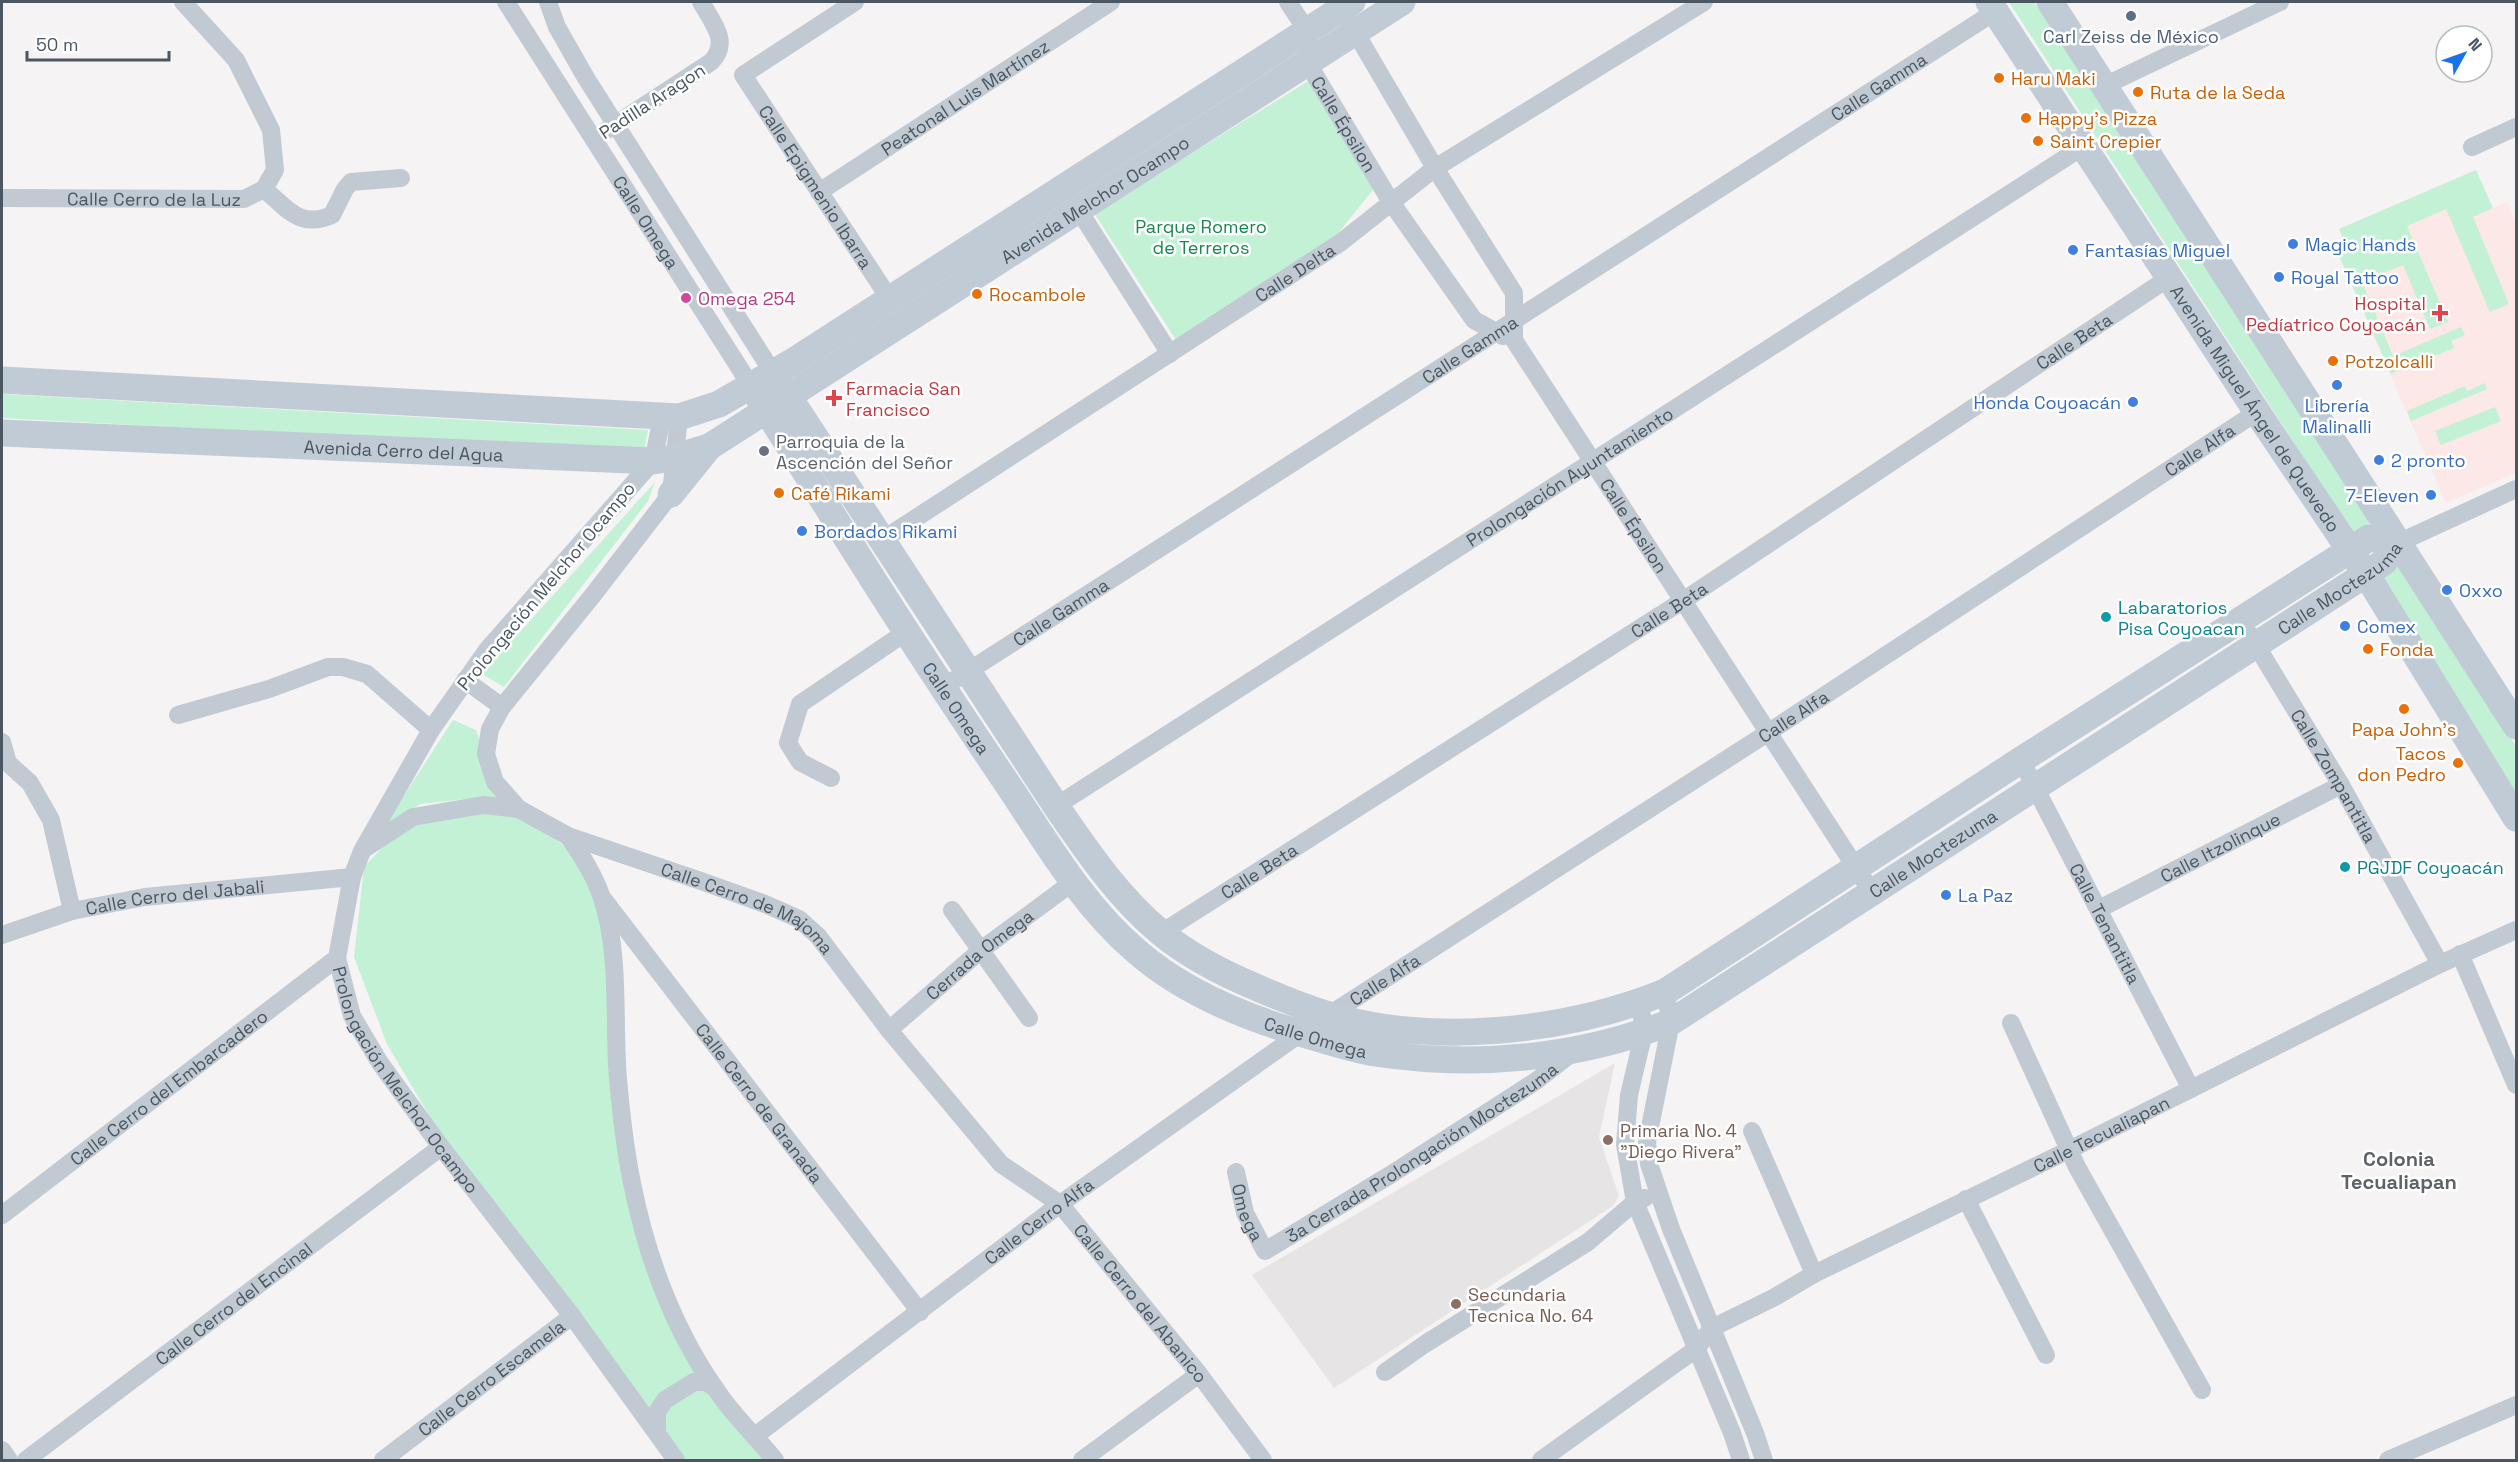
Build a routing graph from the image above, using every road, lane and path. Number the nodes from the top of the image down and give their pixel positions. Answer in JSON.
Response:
{"nodes":[{"id":1,"x":183,"y":2,"type":"edge"},
{"id":2,"x":506,"y":2,"type":"edge"},
{"id":3,"x":522,"y":2,"type":"edge"},
{"id":4,"x":548,"y":2,"type":"edge"},
{"id":5,"x":701,"y":2,"type":"edge"},
{"id":6,"x":855,"y":2,"type":"edge"},
{"id":7,"x":1111,"y":2,"type":"edge"},
{"id":8,"x":1288,"y":2,"type":"edge"},
{"id":9,"x":1402,"y":2,"type":"edge"},
{"id":10,"x":1704,"y":2,"type":"edge"},
{"id":11,"x":2050,"y":2,"type":"edge"},
{"id":12,"x":2280,"y":2,"type":"edge"},
{"id":13,"x":1347,"y":5,"type":"edge"},
{"id":14,"x":1992,"y":6,"type":"edge"},
{"id":15,"x":1307,"y":31,"type":"junction"},
{"id":16,"x":1355,"y":32,"type":"junction"},
{"id":17,"x":536,"y":47,"type":"junction"},
{"id":18,"x":1307,"y":62,"type":"junction"},
{"id":19,"x":2106,"y":85,"type":"junction"},
{"id":20,"x":615,"y":125,"type":"junction"},
{"id":21,"x":2517,"y":127,"type":"edge"},
{"id":22,"x":593,"y":139,"type":"junction"},
{"id":23,"x":2084,"y":146,"type":"junction"},
{"id":24,"x":2472,"y":147,"type":"dead end"},
{"id":25,"x":1435,"y":168,"type":"junction"},
{"id":26,"x":401,"y":178,"type":"dead end"},
{"id":27,"x":264,"y":189,"type":"junction"},
{"id":28,"x":819,"y":192,"type":"junction"},
{"id":29,"x":2,"y":198,"type":"edge"},
{"id":30,"x":1391,"y":202,"type":"junction"},
{"id":31,"x":1078,"y":209,"type":"junction"},
{"id":32,"x":2170,"y":277,"type":"junction"},
{"id":33,"x":890,"y":298,"type":"junction"},
{"id":34,"x":1514,"y":319,"type":"junction"},
{"id":35,"x":1494,"y":332,"type":"junction"},
{"id":36,"x":1514,"y":340,"type":"junction"},
{"id":37,"x":1170,"y":354,"type":"junction"},
{"id":38,"x":762,"y":379,"type":"junction"},
{"id":39,"x":2,"y":380,"type":"edge"},
{"id":40,"x":778,"y":403,"type":"junction"},
{"id":41,"x":2257,"y":412,"type":"junction"},
{"id":42,"x":671,"y":417,"type":"junction"},
{"id":43,"x":2,"y":433,"type":"edge"},
{"id":44,"x":709,"y":447,"type":"junction"},
{"id":45,"x":663,"y":459,"type":"junction"},
{"id":46,"x":1594,"y":461,"type":"junction"},
{"id":47,"x":2517,"y":489,"type":"edge"},
{"id":48,"x":671,"y":494,"type":"junction"},
{"id":49,"x":882,"y":540,"type":"junction"},
{"id":50,"x":2398,"y":543,"type":"junction"},
{"id":51,"x":2350,"y":550,"type":"junction"},
{"id":52,"x":2366,"y":574,"type":"junction"},
{"id":53,"x":1684,"y":600,"type":"junction"},
{"id":54,"x":2242,"y":621,"type":"junction"},
{"id":55,"x":906,"y":632,"type":"junction"},
{"id":56,"x":2256,"y":645,"type":"junction"},
{"id":57,"x":967,"y":671,"type":"junction"},
{"id":58,"x":465,"y":680,"type":"junction"},
{"id":59,"x":942,"y":688,"type":"junction"},
{"id":60,"x":502,"y":707,"type":"junction"},
{"id":61,"x":178,"y":715,"type":"dead end"},
{"id":62,"x":2517,"y":726,"type":"edge"},
{"id":63,"x":430,"y":730,"type":"junction"},
{"id":64,"x":1769,"y":732,"type":"junction"},
{"id":65,"x":2,"y":742,"type":"edge"},
{"id":66,"x":2021,"y":760,"type":"junction"},
{"id":67,"x":831,"y":778,"type":"dead end"},
{"id":68,"x":2341,"y":785,"type":"junction"},
{"id":69,"x":2034,"y":786,"type":"junction"},
{"id":70,"x":1056,"y":806,"type":"junction"},
{"id":71,"x":519,"y":809,"type":"junction"},
{"id":72,"x":2517,"y":818,"type":"edge"},
{"id":73,"x":568,"y":836,"type":"junction"},
{"id":74,"x":362,"y":851,"type":"junction"},
{"id":75,"x":1856,"y":867,"type":"junction"},
{"id":76,"x":352,"y":876,"type":"junction"},
{"id":77,"x":1073,"y":882,"type":"junction"},
{"id":78,"x":1871,"y":891,"type":"junction"},
{"id":79,"x":601,"y":896,"type":"junction"},
{"id":80,"x":2099,"y":909,"type":"junction"},
{"id":81,"x":952,"y":910,"type":"dead end"},
{"id":82,"x":72,"y":911,"type":"junction"},
{"id":83,"x":2517,"y":930,"type":"edge"},
{"id":84,"x":1161,"y":933,"type":"junction"},
{"id":85,"x":2,"y":935,"type":"edge"},
{"id":86,"x":981,"y":950,"type":"junction"},
{"id":87,"x":2460,"y":954,"type":"junction"},
{"id":88,"x":337,"y":958,"type":"junction"},
{"id":89,"x":2440,"y":964,"type":"junction"},
{"id":90,"x":1665,"y":992,"type":"junction"},
{"id":91,"x":1640,"y":1002,"type":"junction"},
{"id":92,"x":1328,"y":1015,"type":"junction"},
{"id":93,"x":1029,"y":1018,"type":"dead end"},
{"id":94,"x":1671,"y":1022,"type":"junction"},
{"id":95,"x":2011,"y":1023,"type":"dead end"},
{"id":96,"x":888,"y":1030,"type":"junction"},
{"id":97,"x":1644,"y":1032,"type":"junction"},
{"id":98,"x":1301,"y":1033,"type":"junction"},
{"id":99,"x":1576,"y":1050,"type":"junction"},
{"id":100,"x":2517,"y":1085,"type":"edge"},
{"id":101,"x":2192,"y":1089,"type":"junction"},
{"id":102,"x":1752,"y":1131,"type":"dead end"},
{"id":103,"x":441,"y":1147,"type":"junction"},
{"id":104,"x":2069,"y":1150,"type":"junction"},
{"id":105,"x":1000,"y":1164,"type":"joint"},
{"id":106,"x":1236,"y":1172,"type":"dead end"},
{"id":107,"x":1658,"y":1194,"type":"junction"},
{"id":108,"x":1966,"y":1199,"type":"junction"},
{"id":109,"x":1635,"y":1202,"type":"junction"},
{"id":110,"x":1060,"y":1204,"type":"junction"},
{"id":111,"x":2,"y":1215,"type":"edge"},
{"id":112,"x":1265,"y":1251,"type":"joint"},
{"id":113,"x":1814,"y":1274,"type":"junction"},
{"id":114,"x":920,"y":1312,"type":"junction"},
{"id":115,"x":572,"y":1316,"type":"junction"},
{"id":116,"x":1712,"y":1328,"type":"junction"},
{"id":117,"x":1696,"y":1349,"type":"junction"},
{"id":118,"x":2046,"y":1355,"type":"dead end"},
{"id":119,"x":698,"y":1361,"type":"junction"},
{"id":120,"x":1386,"y":1372,"type":"dead end"},
{"id":121,"x":1199,"y":1374,"type":"junction"},
{"id":122,"x":714,"y":1387,"type":"junction"},
{"id":123,"x":2202,"y":1390,"type":"dead end"},
{"id":124,"x":631,"y":1396,"type":"junction"},
{"id":125,"x":2517,"y":1405,"type":"edge"},
{"id":126,"x":657,"y":1431,"type":"junction"},
{"id":127,"x":755,"y":1436,"type":"junction"},
{"id":128,"x":2,"y":1450,"type":"edge"},
{"id":129,"x":9,"y":1461,"type":"edge"},
{"id":130,"x":26,"y":1461,"type":"edge"},
{"id":131,"x":384,"y":1461,"type":"edge"},
{"id":132,"x":676,"y":1461,"type":"edge"},
{"id":133,"x":775,"y":1461,"type":"edge"},
{"id":134,"x":1082,"y":1461,"type":"edge"},
{"id":135,"x":1263,"y":1461,"type":"edge"},
{"id":136,"x":1541,"y":1461,"type":"edge"},
{"id":137,"x":1741,"y":1461,"type":"edge"},
{"id":138,"x":1764,"y":1461,"type":"edge"},
{"id":139,"x":2388,"y":1461,"type":"edge"}],
"edges":[{"from":1,"to":27,"type":"street","name":"Calle Cerro de la Luz"},
{"from":2,"to":17,"type":"street","name":"Calle Omega"},
{"from":3,"to":17,"type":"street"},
{"from":4,"to":20,"type":"street","name":"Calle Omega"},
{"from":5,"to":20,"type":"street","name":"Padilla Aragon"},
{"from":6,"to":28,"type":"street","name":"Calle Epigmenio Ibarra"},
{"from":7,"to":28,"type":"street","name":"Peatonal Luis Martínez"},
{"from":8,"to":15,"type":"street"},
{"from":9,"to":16,"type":"street","name":"Avenida Melchor Ocampo"},
{"from":10,"to":25,"type":"street","name":"Calle Delta"},
{"from":11,"to":19,"type":"street"},
{"from":12,"to":19,"type":"street"},
{"from":13,"to":15,"type":"street","name":"Avenida Melchor Ocampo"},
{"from":13,"to":16,"type":"street"},
{"from":14,"to":23,"type":"street","name":"Avenida Miguel Ángel de Quevedo"},
{"from":14,"to":34,"type":"street","name":"Calle Gamma"},
{"from":15,"to":18,"type":"street","name":"Calle Épsilon"},
{"from":15,"to":33,"type":"street","name":"Avenida Melchor Ocampo"},
{"from":16,"to":18,"type":"street","name":"Avenida Melchor Ocampo"},
{"from":16,"to":25,"type":"street"},
{"from":17,"to":22,"type":"street","name":"Calle Omega"},
{"from":18,"to":30,"type":"street","name":"Calle Épsilon"},
{"from":18,"to":31,"type":"street","name":"Avenida Melchor Ocampo"},
{"from":19,"to":50,"type":"street"},
{"from":20,"to":22,"type":"street","name":"Padilla Aragon"},
{"from":20,"to":38,"type":"street","name":"Calle Omega"},
{"from":21,"to":24,"type":"street"},
{"from":22,"to":38,"type":"street","name":"Calle Omega"},
{"from":23,"to":32,"type":"street","name":"Avenida Miguel Ángel de Quevedo"},
{"from":23,"to":46,"type":"street","name":"Prolongación Ayuntamiento"},
{"from":25,"to":30,"type":"street","name":"Calle Delta"},
{"from":25,"to":34,"type":"street"},
{"from":26,"to":27,"type":"street"},
{"from":27,"to":29,"type":"street","name":"Calle Cerro de la Luz"},
{"from":28,"to":33,"type":"street","name":"Calle Epigmenio Ibarra"},
{"from":30,"to":35,"type":"street","name":"Calle Épsilon"},
{"from":30,"to":37,"type":"street","name":"Calle Delta"},
{"from":31,"to":37,"type":"street"},
{"from":31,"to":40,"type":"street","name":"Avenida Melchor Ocampo"},
{"from":32,"to":41,"type":"street","name":"Avenida Miguel Ángel de Quevedo"},
{"from":32,"to":53,"type":"street","name":"Calle Beta"},
{"from":33,"to":38,"type":"street","name":"Avenida Melchor Ocampo"},
{"from":34,"to":35,"type":"street","name":"Calle Gamma"},
{"from":34,"to":36,"type":"street"},
{"from":35,"to":36,"type":"street","name":"Calle Épsilon"},
{"from":35,"to":57,"type":"street","name":"Calle Gamma"},
{"from":36,"to":46,"type":"street","name":"Calle Épsilon"},
{"from":37,"to":49,"type":"street","name":"Calle Delta"},
{"from":38,"to":40,"type":"street","name":"Calle Omega"},
{"from":38,"to":42,"type":"street"},
{"from":39,"to":42,"type":"street"},
{"from":40,"to":44,"type":"street","name":"Avenida Cerro del Agua"},
{"from":40,"to":49,"type":"street","name":"Calle Omega"},
{"from":40,"to":55,"type":"street","name":"Calle Omega"},
{"from":41,"to":51,"type":"street","name":"Avenida Miguel Ángel de Quevedo"},
{"from":41,"to":64,"type":"street","name":"Calle Alfa"},
{"from":42,"to":45,"type":"street"},
{"from":43,"to":45,"type":"street","name":"Avenida Cerro del Agua"},
{"from":44,"to":45,"type":"street","name":"Avenida Cerro del Agua"},
{"from":44,"to":48,"type":"street"},
{"from":45,"to":48,"type":"street"},
{"from":45,"to":58,"type":"street","name":"Prolongación Melchor Ocampo"},
{"from":46,"to":53,"type":"street","name":"Calle Épsilon"},
{"from":46,"to":70,"type":"street","name":"Prolongación Ayuntamiento"},
{"from":47,"to":50,"type":"street"},
{"from":48,"to":60,"type":"street","name":"Prolongación Melchor Ocampo"},
{"from":49,"to":57,"type":"street","name":"Calle Omega"},
{"from":50,"to":51,"type":"street","name":"Calle Moctezuma"},
{"from":50,"to":52,"type":"street","name":"Calle Moctezuma"},
{"from":50,"to":62,"type":"street"},
{"from":51,"to":52,"type":"street","name":"Avenida Miguel Ángel de Quevedo"},
{"from":51,"to":54,"type":"street","name":"Calle Moctezuma"},
{"from":52,"to":56,"type":"street","name":"Calle Moctezuma"},
{"from":52,"to":72,"type":"street","name":"Avenida Miguel Ángel de Quevedo"},
{"from":53,"to":64,"type":"street","name":"Calle Épsilon"},
{"from":53,"to":84,"type":"street","name":"Calle Beta"},
{"from":54,"to":56,"type":"street","name":"Calle Zompantitla"},
{"from":54,"to":66,"type":"street","name":"Calle Moctezuma"},
{"from":55,"to":59,"type":"street","name":"Calle Omega"},
{"from":55,"to":67,"type":"street"},
{"from":56,"to":68,"type":"street","name":"Calle Zompantitla"},
{"from":56,"to":69,"type":"street","name":"Calle Moctezuma"},
{"from":57,"to":59,"type":"street","name":"Calle Gamma"},
{"from":57,"to":70,"type":"street","name":"Calle Omega"},
{"from":58,"to":60,"type":"street"},
{"from":58,"to":63,"type":"street","name":"Prolongación Melchor Ocampo"},
{"from":59,"to":77,"type":"street","name":"Calle Omega"},
{"from":60,"to":71,"type":"street","name":"Prolongación Melchor Ocampo"},
{"from":61,"to":63,"type":"street"},
{"from":63,"to":74,"type":"street","name":"Prolongación Melchor Ocampo"},
{"from":64,"to":75,"type":"street","name":"Calle Épsilon"},
{"from":64,"to":92,"type":"street","name":"Calle Alfa"},
{"from":65,"to":82,"type":"street"},
{"from":66,"to":69,"type":"street","name":"Calle Tenantitla"},
{"from":66,"to":75,"type":"street","name":"Calle Moctezuma"},
{"from":68,"to":80,"type":"street","name":"Calle Itzolinque"},
{"from":68,"to":89,"type":"street","name":"Calle Zompantitla"},
{"from":69,"to":78,"type":"street","name":"Calle Moctezuma"},
{"from":69,"to":80,"type":"street","name":"Calle Tenantitla"},
{"from":70,"to":84,"type":"street","name":"Calle Omega"},
{"from":71,"to":73,"type":"street","name":"Prolongación Melchor Ocampo"},
{"from":71,"to":74,"type":"street"},
{"from":73,"to":79,"type":"street","name":"Prolongación Melchor Ocampo"},
{"from":73,"to":96,"type":"street","name":"Calle Cerro de Majoma"},
{"from":74,"to":76,"type":"street","name":"Prolongación Melchor Ocampo"},
{"from":75,"to":78,"type":"street","name":"Calle Épsilon"},
{"from":75,"to":90,"type":"street","name":"Calle Moctezuma"},
{"from":76,"to":82,"type":"street","name":"Calle Cerro del Jabali"},
{"from":76,"to":88,"type":"street","name":"Prolongación Melchor Ocampo"},
{"from":77,"to":86,"type":"street","name":"Cerrada Omega"},
{"from":77,"to":98,"type":"street","name":"Calle Omega"},
{"from":78,"to":94,"type":"street","name":"Calle Moctezuma"},
{"from":79,"to":114,"type":"street","name":"Calle Cerro de Granada"},
{"from":79,"to":119,"type":"street","name":"Prolongación Melchor Ocampo"},
{"from":80,"to":101,"type":"street","name":"Calle Tenantitla"},
{"from":81,"to":86,"type":"street"},
{"from":82,"to":85,"type":"street","name":"Calle Cerro del Jabali"},
{"from":83,"to":87,"type":"street","name":"Calle Tecualiapan"},
{"from":84,"to":92,"type":"street","name":"Calle Omega"},
{"from":86,"to":93,"type":"street"},
{"from":86,"to":96,"type":"street","name":"Cerrada Omega"},
{"from":87,"to":89,"type":"street","name":"Calle Tecualiapan"},
{"from":87,"to":100,"type":"street"},
{"from":88,"to":103,"type":"street","name":"Prolongación Melchor Ocampo"},
{"from":88,"to":111,"type":"street","name":"Calle Cerro del Embarcadero"},
{"from":89,"to":101,"type":"street","name":"Calle Tecualiapan"},
{"from":90,"to":91,"type":"street","name":"Calle Moctezuma"},
{"from":90,"to":94,"type":"street"},
{"from":91,"to":92,"type":"street","name":"Calle Omega"},
{"from":91,"to":97,"type":"street"},
{"from":92,"to":98,"type":"street","name":"Calle Cerro Alfa"},
{"from":94,"to":97,"type":"street","name":"Calle Moctezuma"},
{"from":94,"to":107,"type":"street"},
{"from":95,"to":104,"type":"street"},
{"from":96,"to":105,"type":"street","name":"Calle Cerro de Majoma"},
{"from":97,"to":99,"type":"street","name":"Calle Omega"},
{"from":97,"to":109,"type":"street"},
{"from":98,"to":99,"type":"street","name":"Calle Omega"},
{"from":98,"to":110,"type":"street","name":"Calle Cerro Alfa"},
{"from":99,"to":112,"type":"street","name":"3a Cerrada Prolongación Moctezuma"},
{"from":101,"to":104,"type":"street","name":"Calle Tecualiapan"},
{"from":102,"to":113,"type":"street"},
{"from":103,"to":115,"type":"street","name":"Prolongación Melchor Ocampo"},
{"from":103,"to":130,"type":"street","name":"Calle Cerro del Encinal"},
{"from":104,"to":108,"type":"street","name":"Calle Tecualiapan"},
{"from":104,"to":123,"type":"street"},
{"from":105,"to":110,"type":"street","name":"Calle Cerro del Abanico"},
{"from":106,"to":112,"type":"street","name":"Omega"},
{"from":107,"to":109,"type":"street"},
{"from":107,"to":116,"type":"street"},
{"from":108,"to":113,"type":"street","name":"Calle Tecualiapan"},
{"from":108,"to":118,"type":"street"},
{"from":109,"to":117,"type":"street"},
{"from":109,"to":120,"type":"street"},
{"from":110,"to":114,"type":"street","name":"Calle Cerro Alfa"},
{"from":110,"to":121,"type":"street","name":"Calle Cerro del Abanico"},
{"from":113,"to":116,"type":"street","name":"Calle Tecualiapan"},
{"from":114,"to":127,"type":"street","name":"Calle Cerro Alfa"},
{"from":115,"to":124,"type":"street","name":"Prolongación Melchor Ocampo"},
{"from":115,"to":131,"type":"street","name":"Calle Cerro Escamela"},
{"from":116,"to":117,"type":"street","name":"Calle Tecualiapan"},
{"from":116,"to":138,"type":"street"},
{"from":117,"to":136,"type":"street","name":"Calle Tecualiapan"},
{"from":117,"to":137,"type":"street"},
{"from":119,"to":122,"type":"street","name":"Prolongación Melchor Ocampo"},
{"from":119,"to":124,"type":"street"},
{"from":121,"to":134,"type":"street"},
{"from":121,"to":135,"type":"street","name":"Calle Cerro del Abanico"},
{"from":122,"to":126,"type":"street"},
{"from":122,"to":127,"type":"street","name":"Prolongación Melchor Ocampo"},
{"from":124,"to":126,"type":"street","name":"Prolongación Melchor Ocampo"},
{"from":125,"to":139,"type":"street"},
{"from":126,"to":132,"type":"street","name":"Prolongación Melchor Ocampo"},
{"from":127,"to":133,"type":"street","name":"Prolongación Melchor Ocampo"},
{"from":128,"to":129,"type":"street"}]}
